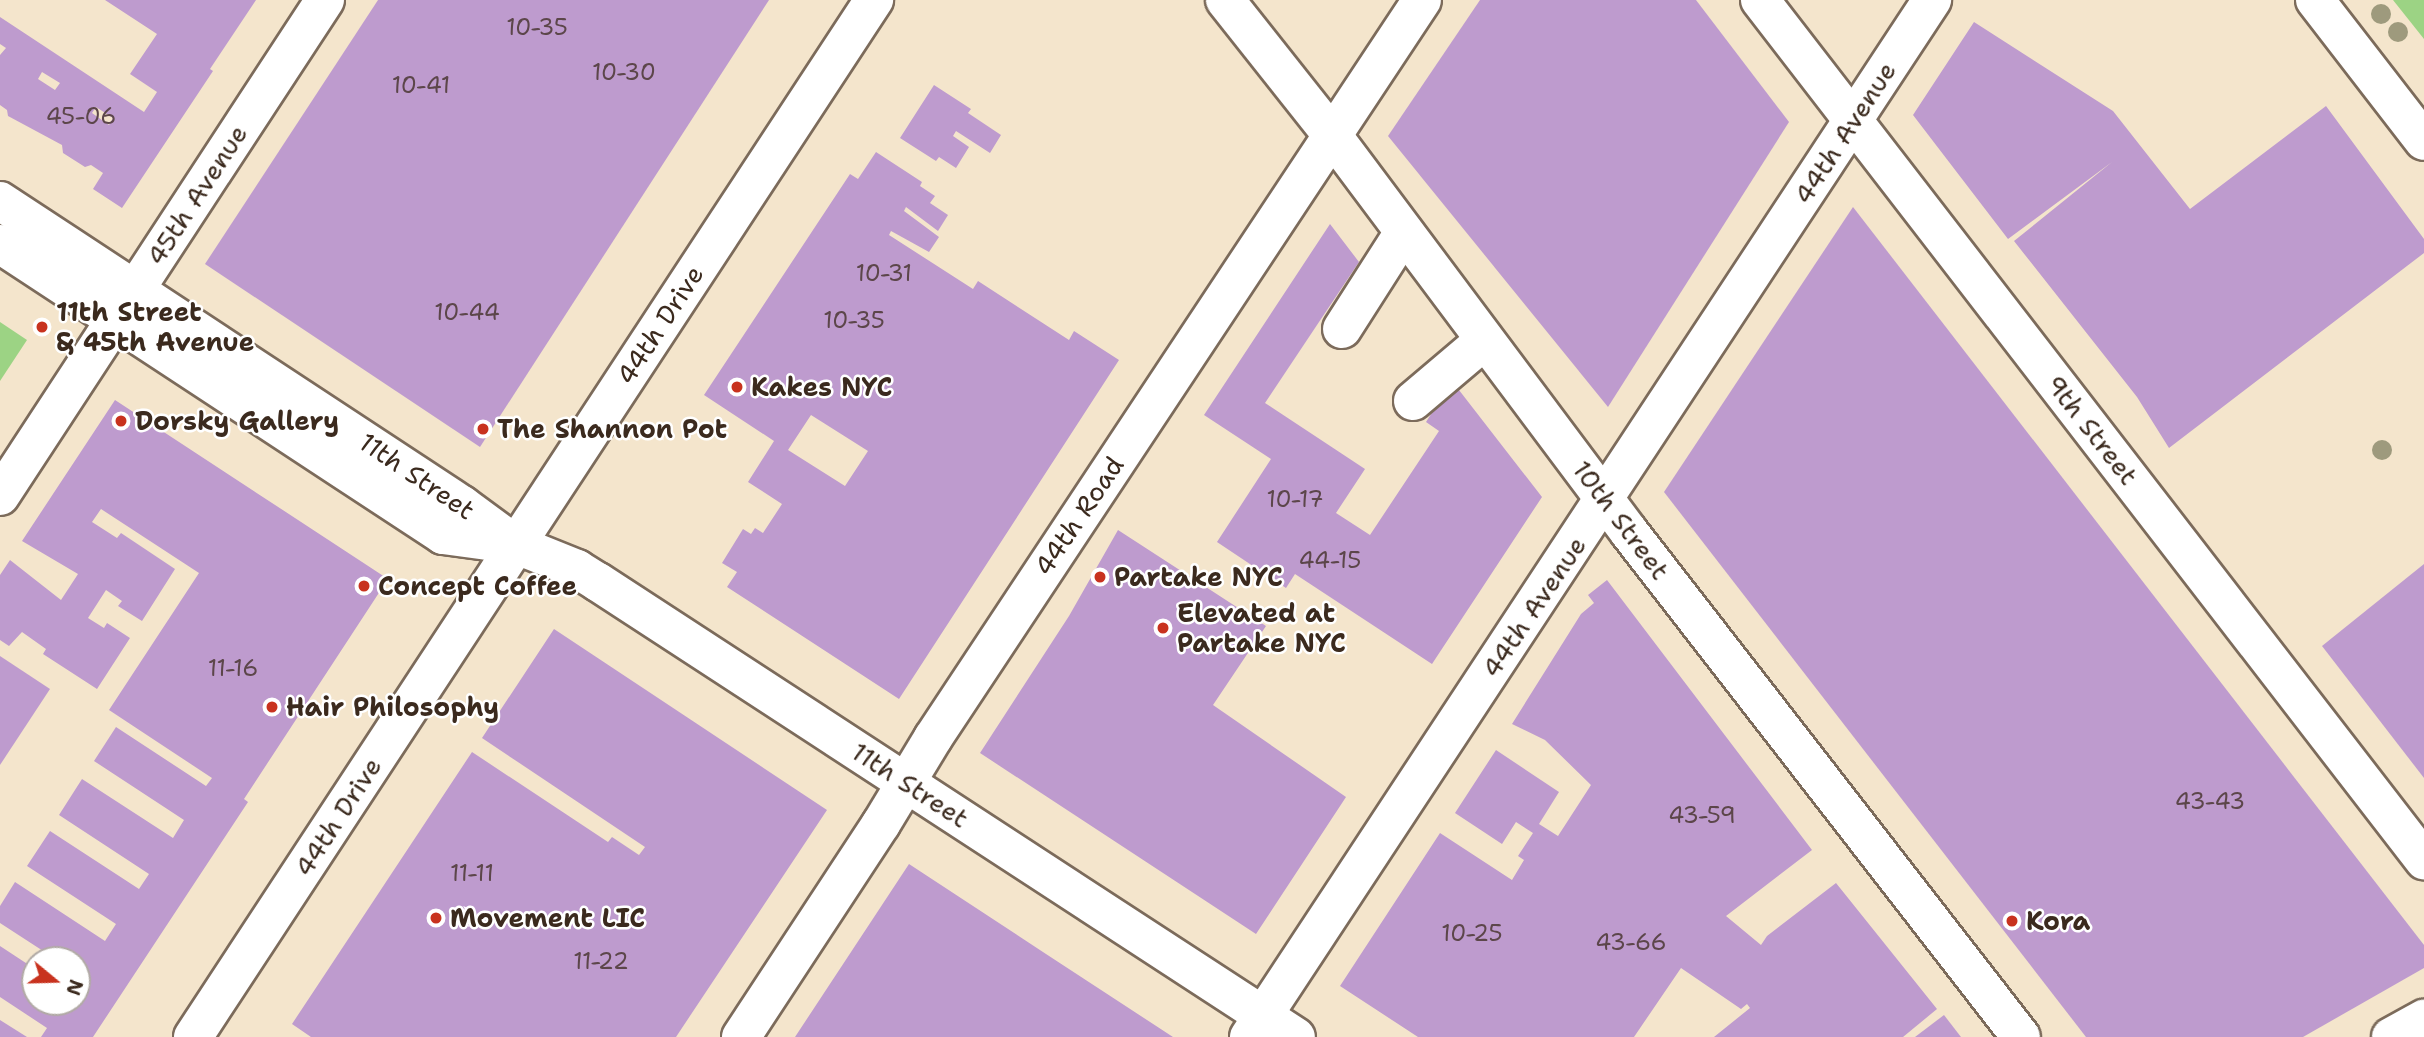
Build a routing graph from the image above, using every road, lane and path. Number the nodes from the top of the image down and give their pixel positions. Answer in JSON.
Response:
{"nodes":[{"id":1,"x":325,"y":0,"type":"edge"},
{"id":2,"x":874,"y":0,"type":"edge"},
{"id":3,"x":1225,"y":0,"type":"edge"},
{"id":4,"x":1422,"y":0,"type":"edge"},
{"id":5,"x":1760,"y":0,"type":"edge"},
{"id":6,"x":1932,"y":0,"type":"edge"},
{"id":7,"x":2315,"y":0,"type":"edge"},
{"id":8,"x":1853,"y":120,"type":"junction"},
{"id":9,"x":1332,"y":135,"type":"junction"},
{"id":10,"x":2424,"y":141,"type":"edge"},
{"id":11,"x":0,"y":201,"type":"edge"},
{"id":12,"x":1404,"y":232,"type":"junction"},
{"id":13,"x":0,"y":244,"type":"edge"},
{"id":14,"x":126,"y":305,"type":"junction"},
{"id":15,"x":1342,"y":329,"type":"dead end"},
{"id":16,"x":1485,"y":340,"type":"junction"},
{"id":17,"x":1413,"y":401,"type":"dead end"},
{"id":18,"x":0,"y":496,"type":"edge"},
{"id":19,"x":1605,"y":500,"type":"junction"},
{"id":20,"x":517,"y":545,"type":"junction"},
{"id":21,"x":906,"y":782,"type":"junction"},
{"id":22,"x":2424,"y":860,"type":"edge"},
{"id":23,"x":2424,"y":1019,"type":"edge"},
{"id":24,"x":1256,"y":1026,"type":"edge"},
{"id":25,"x":193,"y":1037,"type":"edge"},
{"id":26,"x":741,"y":1037,"type":"edge"},
{"id":27,"x":1296,"y":1037,"type":"edge"},
{"id":28,"x":2021,"y":1037,"type":"edge"},
{"id":29,"x":2392,"y":1037,"type":"edge"}],
"edges":[{"from":1,"to":14,"type":"street","name":"45th Avenue"},
{"from":2,"to":20,"type":"street","name":"44th Drive"},
{"from":3,"to":9,"type":"street","name":"10th Street"},
{"from":4,"to":9,"type":"street","name":"44th Road"},
{"from":5,"to":8,"type":"street","name":"9th Street"},
{"from":6,"to":8,"type":"street","name":"44th Avenue"},
{"from":7,"to":10,"type":"street"},
{"from":8,"to":19,"type":"street","name":"44th Avenue"},
{"from":8,"to":22,"type":"street","name":"9th Street"},
{"from":9,"to":12,"type":"street","name":"10th Street"},
{"from":9,"to":21,"type":"street","name":"44th Road"},
{"from":11,"to":14,"type":"street","name":"11th Street"},
{"from":12,"to":15,"type":"street"},
{"from":12,"to":16,"type":"street","name":"10th Street"},
{"from":13,"to":14,"type":"street","name":"11th Street"},
{"from":14,"to":18,"type":"street","name":"45th Avenue"},
{"from":14,"to":20,"type":"street","name":"11th Street"},
{"from":16,"to":17,"type":"street"},
{"from":16,"to":19,"type":"street","name":"10th Street"},
{"from":19,"to":24,"type":"street","name":"44th Avenue"},
{"from":19,"to":28,"type":"street","name":"10th Street"},
{"from":20,"to":21,"type":"street","name":"11th Street"},
{"from":20,"to":25,"type":"street","name":"44th Drive"},
{"from":21,"to":24,"type":"street","name":"11th Street"},
{"from":21,"to":26,"type":"street","name":"44th Road"},
{"from":23,"to":29,"type":"street"},
{"from":24,"to":27,"type":"street","name":"11th Street"}]}
